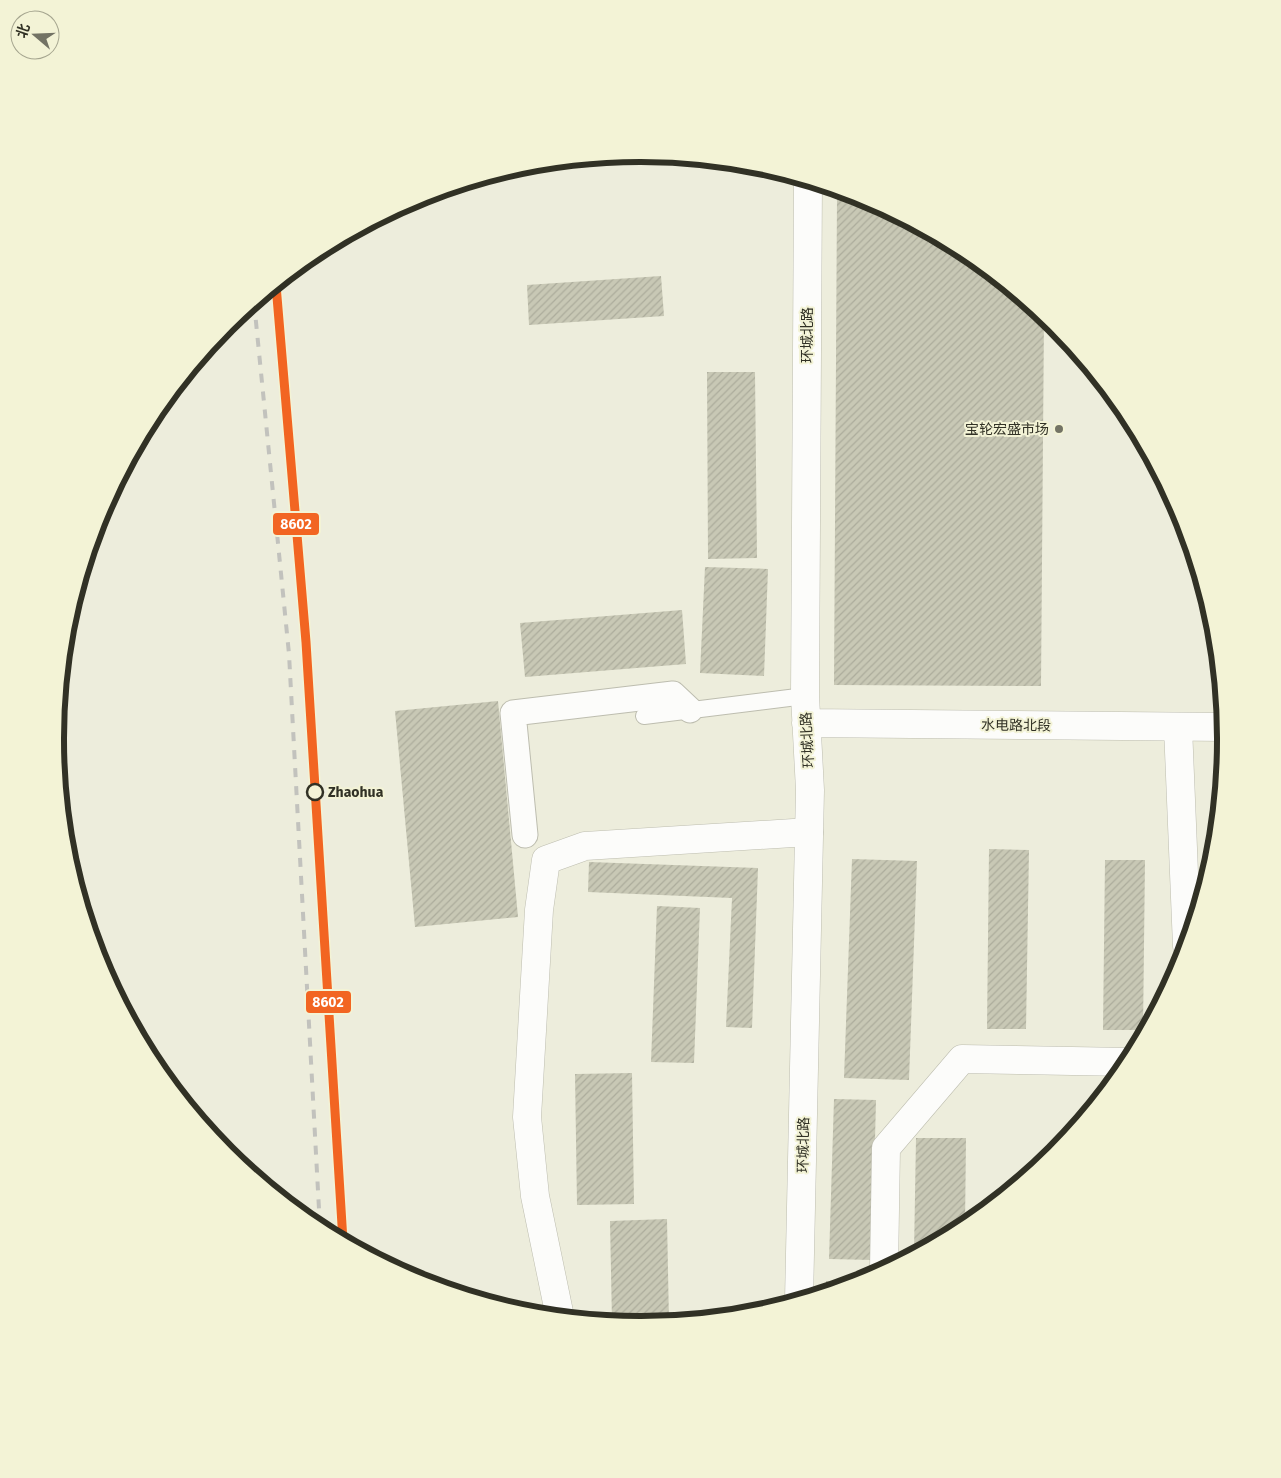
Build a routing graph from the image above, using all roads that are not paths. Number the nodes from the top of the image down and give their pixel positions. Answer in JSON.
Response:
{"nodes":[{"id":1,"x":808,"y":187,"type":"edge"},
{"id":2,"x":805,"y":696,"type":"junction"},
{"id":3,"x":690,"y":710,"type":"junction"},
{"id":4,"x":644,"y":716,"type":"dead end"},
{"id":5,"x":806,"y":723,"type":"junction"},
{"id":6,"x":1178,"y":727,"type":"junction"},
{"id":7,"x":1217,"y":727,"type":"edge"},
{"id":8,"x":809,"y":832,"type":"junction"},
{"id":9,"x":525,"y":835,"type":"dead end"},
{"id":10,"x":1185,"y":928,"type":"edge"},
{"id":11,"x":1118,"y":1062,"type":"edge"},
{"id":12,"x":884,"y":1261,"type":"edge"},
{"id":13,"x":799,"y":1293,"type":"edge"},
{"id":14,"x":559,"y":1310,"type":"edge"}],
"edges":[{"from":1,"to":2,"type":"street","name":"环城北路"},
{"from":2,"to":3,"type":"lane"},
{"from":2,"to":5,"type":"street","name":"环城北路"},
{"from":3,"to":4,"type":"lane"},
{"from":3,"to":9,"type":"street"},
{"from":5,"to":6,"type":"street","name":"水电路北段"},
{"from":5,"to":8,"type":"street","name":"环城北路"},
{"from":6,"to":7,"type":"street","name":"水电路北段"},
{"from":6,"to":10,"type":"street"},
{"from":8,"to":13,"type":"street","name":"环城北路"},
{"from":8,"to":14,"type":"street"},
{"from":11,"to":12,"type":"street"}]}
